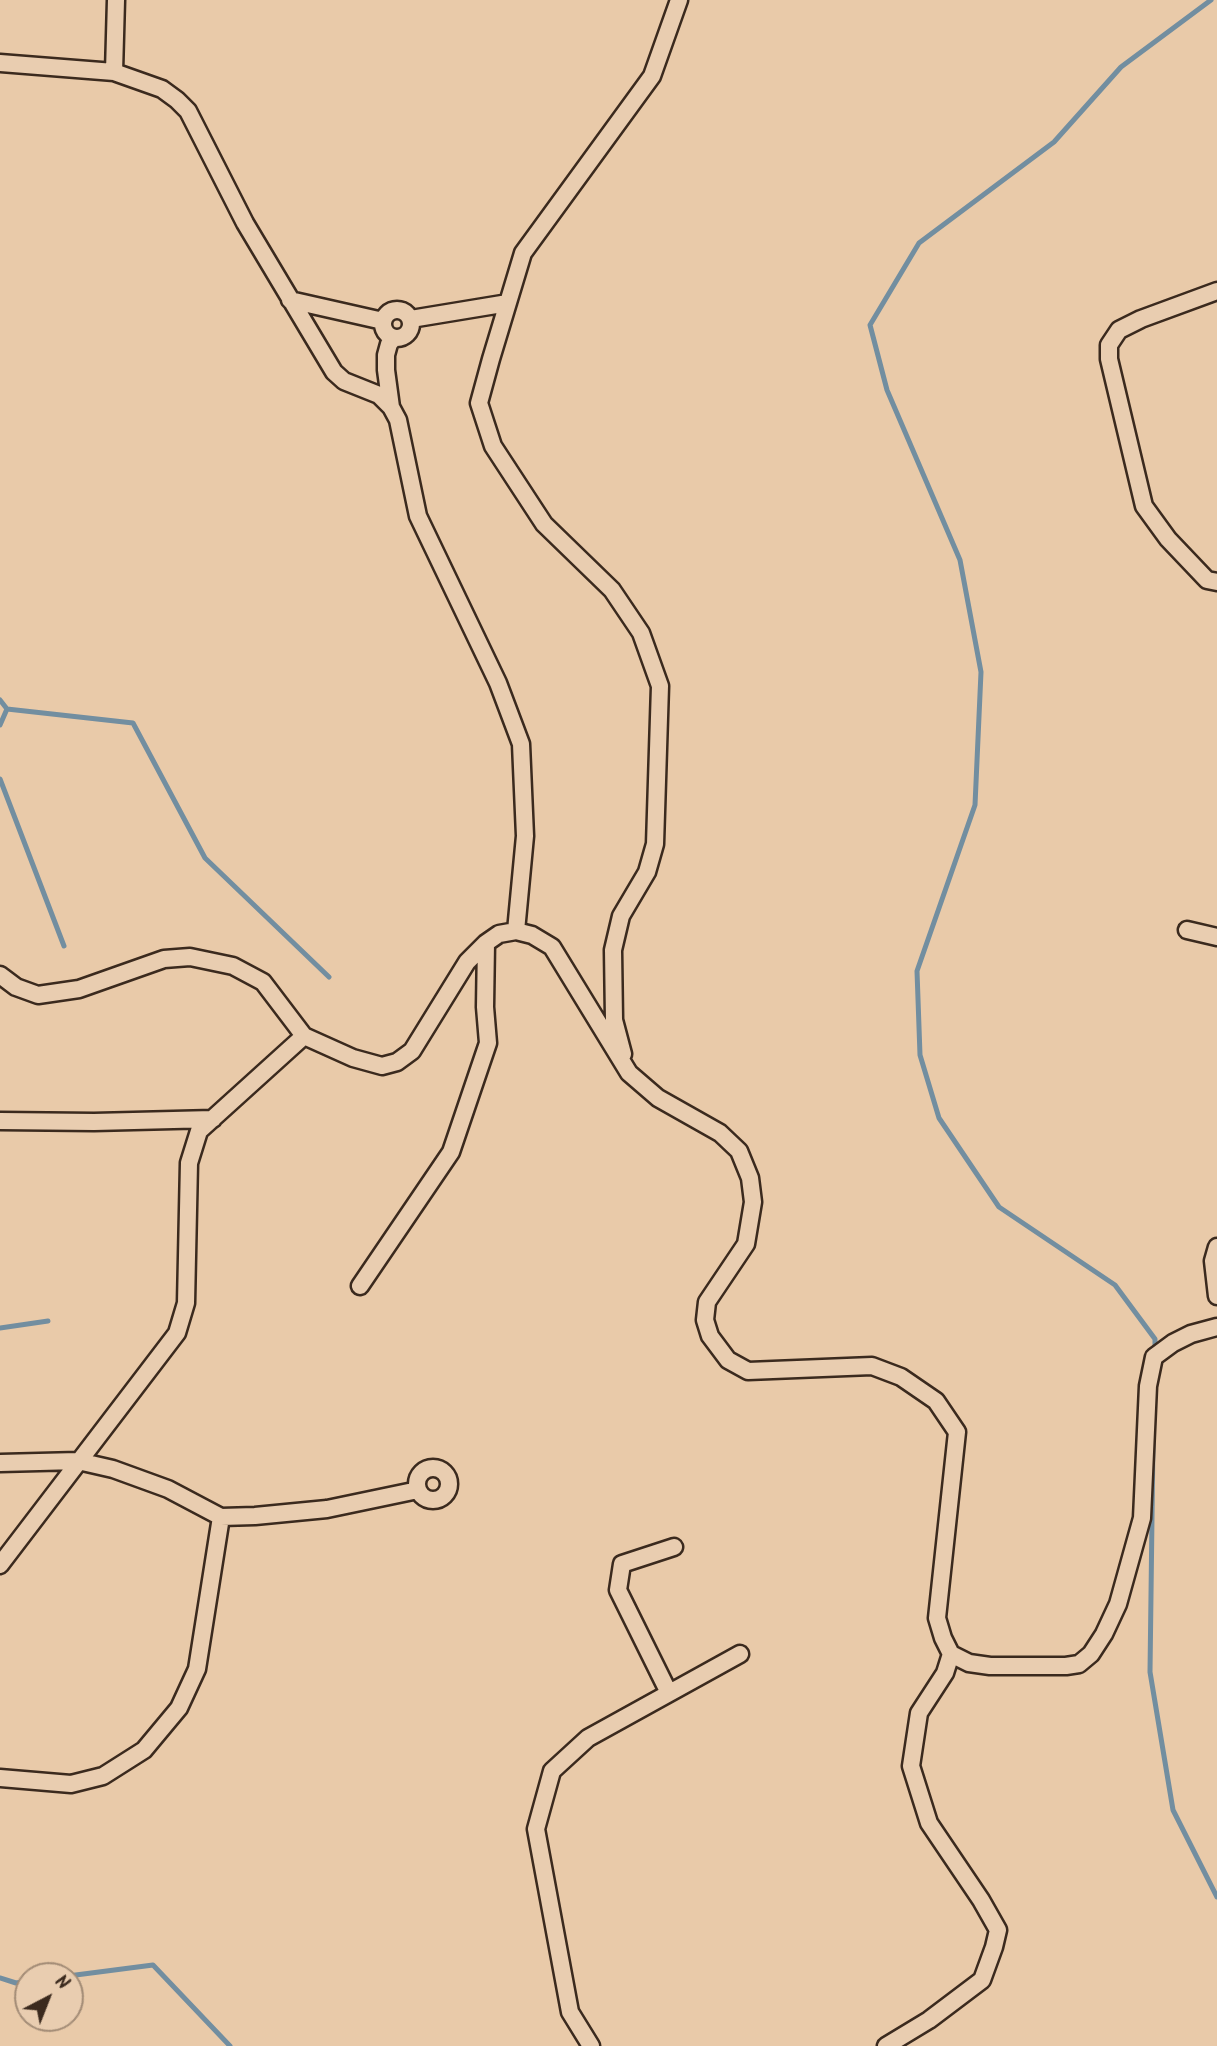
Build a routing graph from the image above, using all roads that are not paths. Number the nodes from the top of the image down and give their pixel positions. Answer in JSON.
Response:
{"nodes":[{"id":1,"x":116,"y":0,"type":"edge"},
{"id":2,"x":679,"y":0,"type":"edge"},
{"id":3,"x":0,"y":64,"type":"edge"},
{"id":4,"x":114,"y":72,"type":"junction"},
{"id":5,"x":1217,"y":291,"type":"edge"},
{"id":6,"x":290,"y":300,"type":"junction"},
{"id":7,"x":508,"y":303,"type":"junction"},
{"id":8,"x":411,"y":319,"type":"junction"},
{"id":9,"x":383,"y":321,"type":"junction"},
{"id":10,"x":394,"y":338,"type":"junction"},
{"id":11,"x":391,"y":407,"type":"junction"},
{"id":12,"x":1217,"y":582,"type":"edge"},
{"id":13,"x":1187,"y":930,"type":"dead end"},
{"id":14,"x":516,"y":931,"type":"junction"},
{"id":15,"x":1217,"y":937,"type":"edge"},
{"id":16,"x":486,"y":943,"type":"junction"},
{"id":17,"x":0,"y":975,"type":"edge"},
{"id":18,"x":303,"y":1036,"type":"junction"},
{"id":19,"x":629,"y":1073,"type":"junction"},
{"id":20,"x":213,"y":1119,"type":"junction"},
{"id":21,"x":0,"y":1121,"type":"edge"},
{"id":22,"x":1217,"y":1247,"type":"edge"},
{"id":23,"x":360,"y":1286,"type":"dead end"},
{"id":24,"x":1217,"y":1296,"type":"edge"},
{"id":25,"x":1217,"y":1327,"type":"edge"},
{"id":26,"x":78,"y":1461,"type":"junction"},
{"id":27,"x":0,"y":1463,"type":"edge"},
{"id":28,"x":418,"y":1490,"type":"dead end"},
{"id":29,"x":221,"y":1517,"type":"junction"},
{"id":30,"x":674,"y":1547,"type":"dead end"},
{"id":31,"x":0,"y":1565,"type":"edge"},
{"id":32,"x":740,"y":1654,"type":"dead end"},
{"id":33,"x":951,"y":1654,"type":"junction"},
{"id":34,"x":669,"y":1693,"type":"junction"},
{"id":35,"x":0,"y":1778,"type":"edge"},
{"id":36,"x":591,"y":2046,"type":"edge"},
{"id":37,"x":886,"y":2046,"type":"edge"}],
"edges":[{"from":1,"to":4,"type":"street"},
{"from":2,"to":7,"type":"street"},
{"from":3,"to":4,"type":"street"},
{"from":4,"to":6,"type":"street"},
{"from":5,"to":12,"type":"street"},
{"from":6,"to":9,"type":"street"},
{"from":6,"to":11,"type":"street"},
{"from":7,"to":8,"type":"street"},
{"from":7,"to":19,"type":"street"},
{"from":8,"to":9,"type":"street"},
{"from":8,"to":10,"type":"street"},
{"from":9,"to":10,"type":"street"},
{"from":10,"to":11,"type":"street"},
{"from":11,"to":14,"type":"street"},
{"from":13,"to":15,"type":"street"},
{"from":14,"to":16,"type":"street"},
{"from":14,"to":19,"type":"street"},
{"from":16,"to":18,"type":"street"},
{"from":16,"to":23,"type":"street"},
{"from":17,"to":18,"type":"street"},
{"from":18,"to":20,"type":"street"},
{"from":19,"to":33,"type":"street"},
{"from":20,"to":21,"type":"street"},
{"from":20,"to":26,"type":"street"},
{"from":22,"to":24,"type":"street"},
{"from":25,"to":33,"type":"street"},
{"from":26,"to":27,"type":"street"},
{"from":26,"to":29,"type":"street"},
{"from":26,"to":31,"type":"street"},
{"from":28,"to":29,"type":"street"},
{"from":29,"to":35,"type":"street"},
{"from":30,"to":34,"type":"street"},
{"from":32,"to":34,"type":"street"},
{"from":33,"to":37,"type":"street"},
{"from":34,"to":36,"type":"street"}]}
